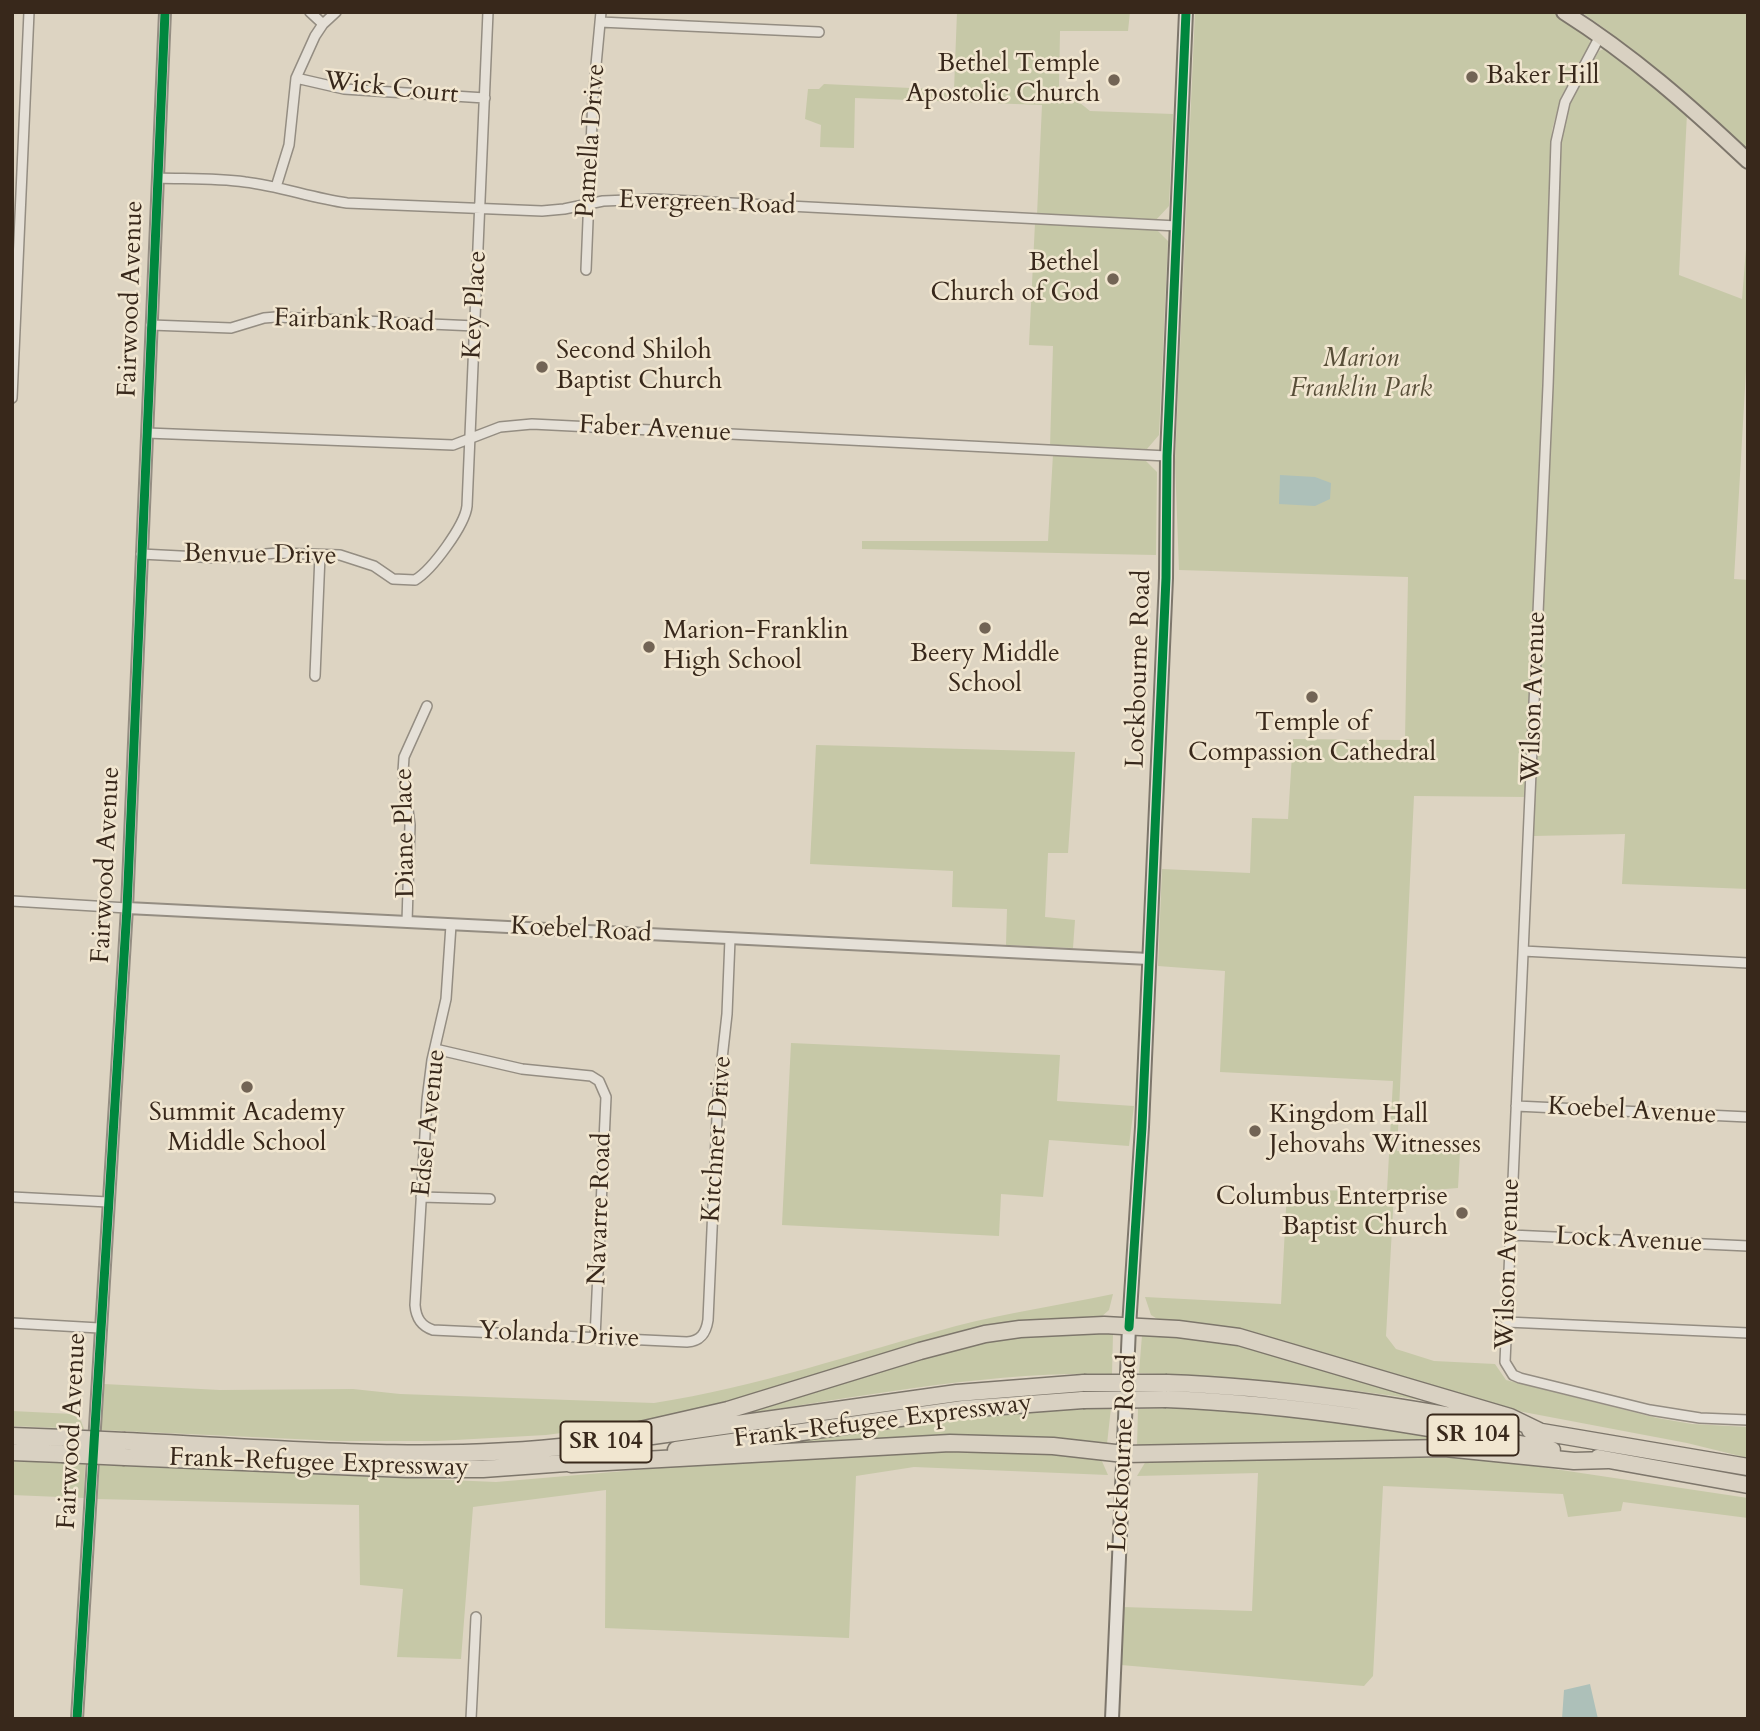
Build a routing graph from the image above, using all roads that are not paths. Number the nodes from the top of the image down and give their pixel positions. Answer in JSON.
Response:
{"nodes":[{"id":1,"x":29,"y":12,"type":"edge"},
{"id":2,"x":165,"y":12,"type":"edge"},
{"id":3,"x":310,"y":12,"type":"edge"},
{"id":4,"x":335,"y":12,"type":"edge"},
{"id":5,"x":488,"y":12,"type":"edge"},
{"id":6,"x":1186,"y":12,"type":"edge"},
{"id":7,"x":1564,"y":12,"type":"edge"},
{"id":8,"x":601,"y":17,"type":"edge"},
{"id":9,"x":323,"y":24,"type":"junction"},
{"id":10,"x":819,"y":32,"type":"dead end"},
{"id":11,"x":1600,"y":36,"type":"junction"},
{"id":12,"x":296,"y":78,"type":"junction"},
{"id":13,"x":485,"y":98,"type":"junction"},
{"id":14,"x":1748,"y":161,"type":"edge"},
{"id":15,"x":158,"y":178,"type":"junction"},
{"id":16,"x":276,"y":187,"type":"junction"},
{"id":17,"x":588,"y":204,"type":"junction"},
{"id":18,"x":481,"y":208,"type":"junction"},
{"id":19,"x":1177,"y":226,"type":"junction"},
{"id":20,"x":586,"y":270,"type":"dead end"},
{"id":21,"x":151,"y":324,"type":"junction"},
{"id":22,"x":475,"y":326,"type":"junction"},
{"id":23,"x":12,"y":398,"type":"edge"},
{"id":24,"x":147,"y":433,"type":"junction"},
{"id":25,"x":470,"y":440,"type":"junction"},
{"id":26,"x":1167,"y":456,"type":"junction"},
{"id":27,"x":141,"y":554,"type":"junction"},
{"id":28,"x":320,"y":555,"type":"junction"},
{"id":29,"x":415,"y":580,"type":"joint"},
{"id":30,"x":315,"y":676,"type":"dead end"},
{"id":31,"x":427,"y":706,"type":"dead end"},
{"id":32,"x":12,"y":901,"type":"edge"},
{"id":33,"x":127,"y":908,"type":"junction"},
{"id":34,"x":407,"y":922,"type":"junction"},
{"id":35,"x":451,"y":925,"type":"junction"},
{"id":36,"x":730,"y":939,"type":"junction"},
{"id":37,"x":1522,"y":951,"type":"junction"},
{"id":38,"x":1149,"y":959,"type":"junction"},
{"id":39,"x":1748,"y":963,"type":"edge"},
{"id":40,"x":435,"y":1049,"type":"junction"},
{"id":41,"x":1516,"y":1106,"type":"junction"},
{"id":42,"x":1748,"y":1118,"type":"edge"},
{"id":43,"x":12,"y":1197,"type":"edge"},
{"id":44,"x":421,"y":1197,"type":"junction"},
{"id":45,"x":489,"y":1199,"type":"dead end"},
{"id":46,"x":108,"y":1202,"type":"junction"},
{"id":47,"x":1511,"y":1235,"type":"junction"},
{"id":48,"x":1748,"y":1246,"type":"edge"},
{"id":49,"x":419,"y":1321,"type":"joint"},
{"id":50,"x":1507,"y":1322,"type":"junction"},
{"id":51,"x":12,"y":1323,"type":"edge"},
{"id":52,"x":1129,"y":1327,"type":"junction"},
{"id":53,"x":99,"y":1328,"type":"junction"},
{"id":54,"x":1748,"y":1334,"type":"edge"},
{"id":55,"x":596,"y":1338,"type":"junction"},
{"id":56,"x":701,"y":1338,"type":"joint"},
{"id":57,"x":1167,"y":1391,"type":"junction"},
{"id":58,"x":1748,"y":1420,"type":"edge"},
{"id":59,"x":1539,"y":1431,"type":"junction"},
{"id":60,"x":12,"y":1436,"type":"edge"},
{"id":61,"x":63,"y":1446,"type":"junction"},
{"id":62,"x":570,"y":1446,"type":"junction"},
{"id":63,"x":12,"y":1452,"type":"edge"},
{"id":64,"x":1124,"y":1454,"type":"junction"},
{"id":65,"x":1608,"y":1460,"type":"junction"},
{"id":66,"x":571,"y":1464,"type":"junction"},
{"id":67,"x":1748,"y":1467,"type":"edge"},
{"id":68,"x":1748,"y":1485,"type":"edge"},
{"id":69,"x":476,"y":1617,"type":"dead end"},
{"id":70,"x":77,"y":1719,"type":"edge"},
{"id":71,"x":471,"y":1719,"type":"edge"},
{"id":72,"x":1112,"y":1719,"type":"edge"}],
"edges":[{"from":1,"to":23,"type":"street"},
{"from":2,"to":15,"type":"street","name":"Fairwood Avenue"},
{"from":3,"to":9,"type":"street"},
{"from":4,"to":9,"type":"street"},
{"from":5,"to":13,"type":"street","name":"Key Place"},
{"from":6,"to":19,"type":"main road","name":"Lockbourne Road"},
{"from":7,"to":11,"type":"main road"},
{"from":8,"to":10,"type":"street"},
{"from":8,"to":17,"type":"street","name":"Pamella Drive"},
{"from":9,"to":12,"type":"street"},
{"from":11,"to":14,"type":"main road"},
{"from":11,"to":37,"type":"street","name":"Wilson Avenue"},
{"from":12,"to":13,"type":"street","name":"Wick Court"},
{"from":12,"to":16,"type":"street"},
{"from":13,"to":18,"type":"street","name":"Key Place"},
{"from":15,"to":16,"type":"street","name":"Evergreen Road"},
{"from":15,"to":21,"type":"street","name":"Fairwood Avenue"},
{"from":16,"to":18,"type":"street","name":"Evergreen Road"},
{"from":17,"to":18,"type":"street","name":"Evergreen Road"},
{"from":17,"to":19,"type":"street","name":"Evergreen Road"},
{"from":17,"to":20,"type":"street","name":"Pamella Drive"},
{"from":18,"to":22,"type":"street","name":"Key Place"},
{"from":19,"to":26,"type":"main road","name":"Lockbourne Road"},
{"from":21,"to":22,"type":"street","name":"Fairbank Road"},
{"from":21,"to":24,"type":"street","name":"Fairwood Avenue"},
{"from":22,"to":25,"type":"street","name":"Key Place"},
{"from":24,"to":25,"type":"street","name":"Faber Avenue"},
{"from":24,"to":27,"type":"street","name":"Fairwood Avenue"},
{"from":25,"to":26,"type":"street","name":"Faber Avenue"},
{"from":25,"to":29,"type":"street","name":"Key Place"},
{"from":26,"to":38,"type":"main road","name":"Lockbourne Road"},
{"from":27,"to":28,"type":"street","name":"Benvue Drive"},
{"from":27,"to":33,"type":"street","name":"Fairwood Avenue"},
{"from":28,"to":29,"type":"street","name":"Benvue Drive"},
{"from":28,"to":30,"type":"street"},
{"from":31,"to":34,"type":"street","name":"Diane Place"},
{"from":32,"to":33,"type":"street","name":"Koebel Road"},
{"from":33,"to":34,"type":"street","name":"Koebel Road"},
{"from":33,"to":46,"type":"street","name":"Fairwood Avenue"},
{"from":34,"to":35,"type":"street","name":"Koebel Road"},
{"from":35,"to":36,"type":"street","name":"Koebel Road"},
{"from":35,"to":40,"type":"street","name":"Edsel Avenue"},
{"from":36,"to":38,"type":"street","name":"Koebel Road"},
{"from":36,"to":56,"type":"street","name":"Kitchner Drive"},
{"from":37,"to":39,"type":"street"},
{"from":37,"to":41,"type":"street","name":"Wilson Avenue"},
{"from":38,"to":52,"type":"main road","name":"Lockbourne Road"},
{"from":40,"to":44,"type":"street","name":"Edsel Avenue"},
{"from":40,"to":55,"type":"street","name":"Navarre Road"},
{"from":41,"to":42,"type":"street","name":"Koebel Avenue"},
{"from":41,"to":47,"type":"street","name":"Wilson Avenue"},
{"from":43,"to":46,"type":"street"},
{"from":44,"to":45,"type":"street"},
{"from":44,"to":49,"type":"street","name":"Edsel Avenue"},
{"from":46,"to":53,"type":"street","name":"Fairwood Avenue"},
{"from":47,"to":48,"type":"street","name":"Lock Avenue"},
{"from":47,"to":50,"type":"street","name":"Wilson Avenue"},
{"from":49,"to":55,"type":"street","name":"Yolanda Drive"},
{"from":50,"to":54,"type":"street"},
{"from":50,"to":58,"type":"street","name":"Wilson Avenue"},
{"from":51,"to":53,"type":"street"},
{"from":52,"to":59,"type":"highway"},
{"from":52,"to":62,"type":"highway"},
{"from":52,"to":64,"type":"main road","name":"Lockbourne Road"},
{"from":53,"to":70,"type":"street","name":"Fairwood Avenue"},
{"from":55,"to":56,"type":"street","name":"Yolanda Drive"},
{"from":57,"to":59,"type":"highway","name":"Frank-Refugee Expressway","number":"SR 104"},
{"from":57,"to":62,"type":"highway","name":"Frank-Refugee Expressway","number":"SR 104","bridge":true},
{"from":57,"to":65,"type":"highway","name":"Frank-Refugee Expressway","number":"SR 104"},
{"from":57,"to":66,"type":"highway","name":"Frank-Refugee Expressway","number":"SR 104","bridge":true},
{"from":59,"to":67,"type":"highway","name":"Frank-Refugee Expressway","number":"SR 104"},
{"from":60,"to":61,"type":"highway","name":"Frank-Refugee Expressway","number":"SR 104"},
{"from":61,"to":62,"type":"highway","name":"Frank-Refugee Expressway","number":"SR 104","bridge":true},
{"from":61,"to":63,"type":"highway","name":"Frank-Refugee Expressway","number":"SR 104"},
{"from":61,"to":66,"type":"highway","name":"Frank-Refugee Expressway","number":"SR 104","bridge":true},
{"from":64,"to":65,"type":"highway"},
{"from":64,"to":66,"type":"highway"},
{"from":64,"to":72,"type":"main road","name":"Lockbourne Road"},
{"from":65,"to":68,"type":"highway","name":"Frank-Refugee Expressway","number":"SR 104"},
{"from":69,"to":71,"type":"street"}]}
